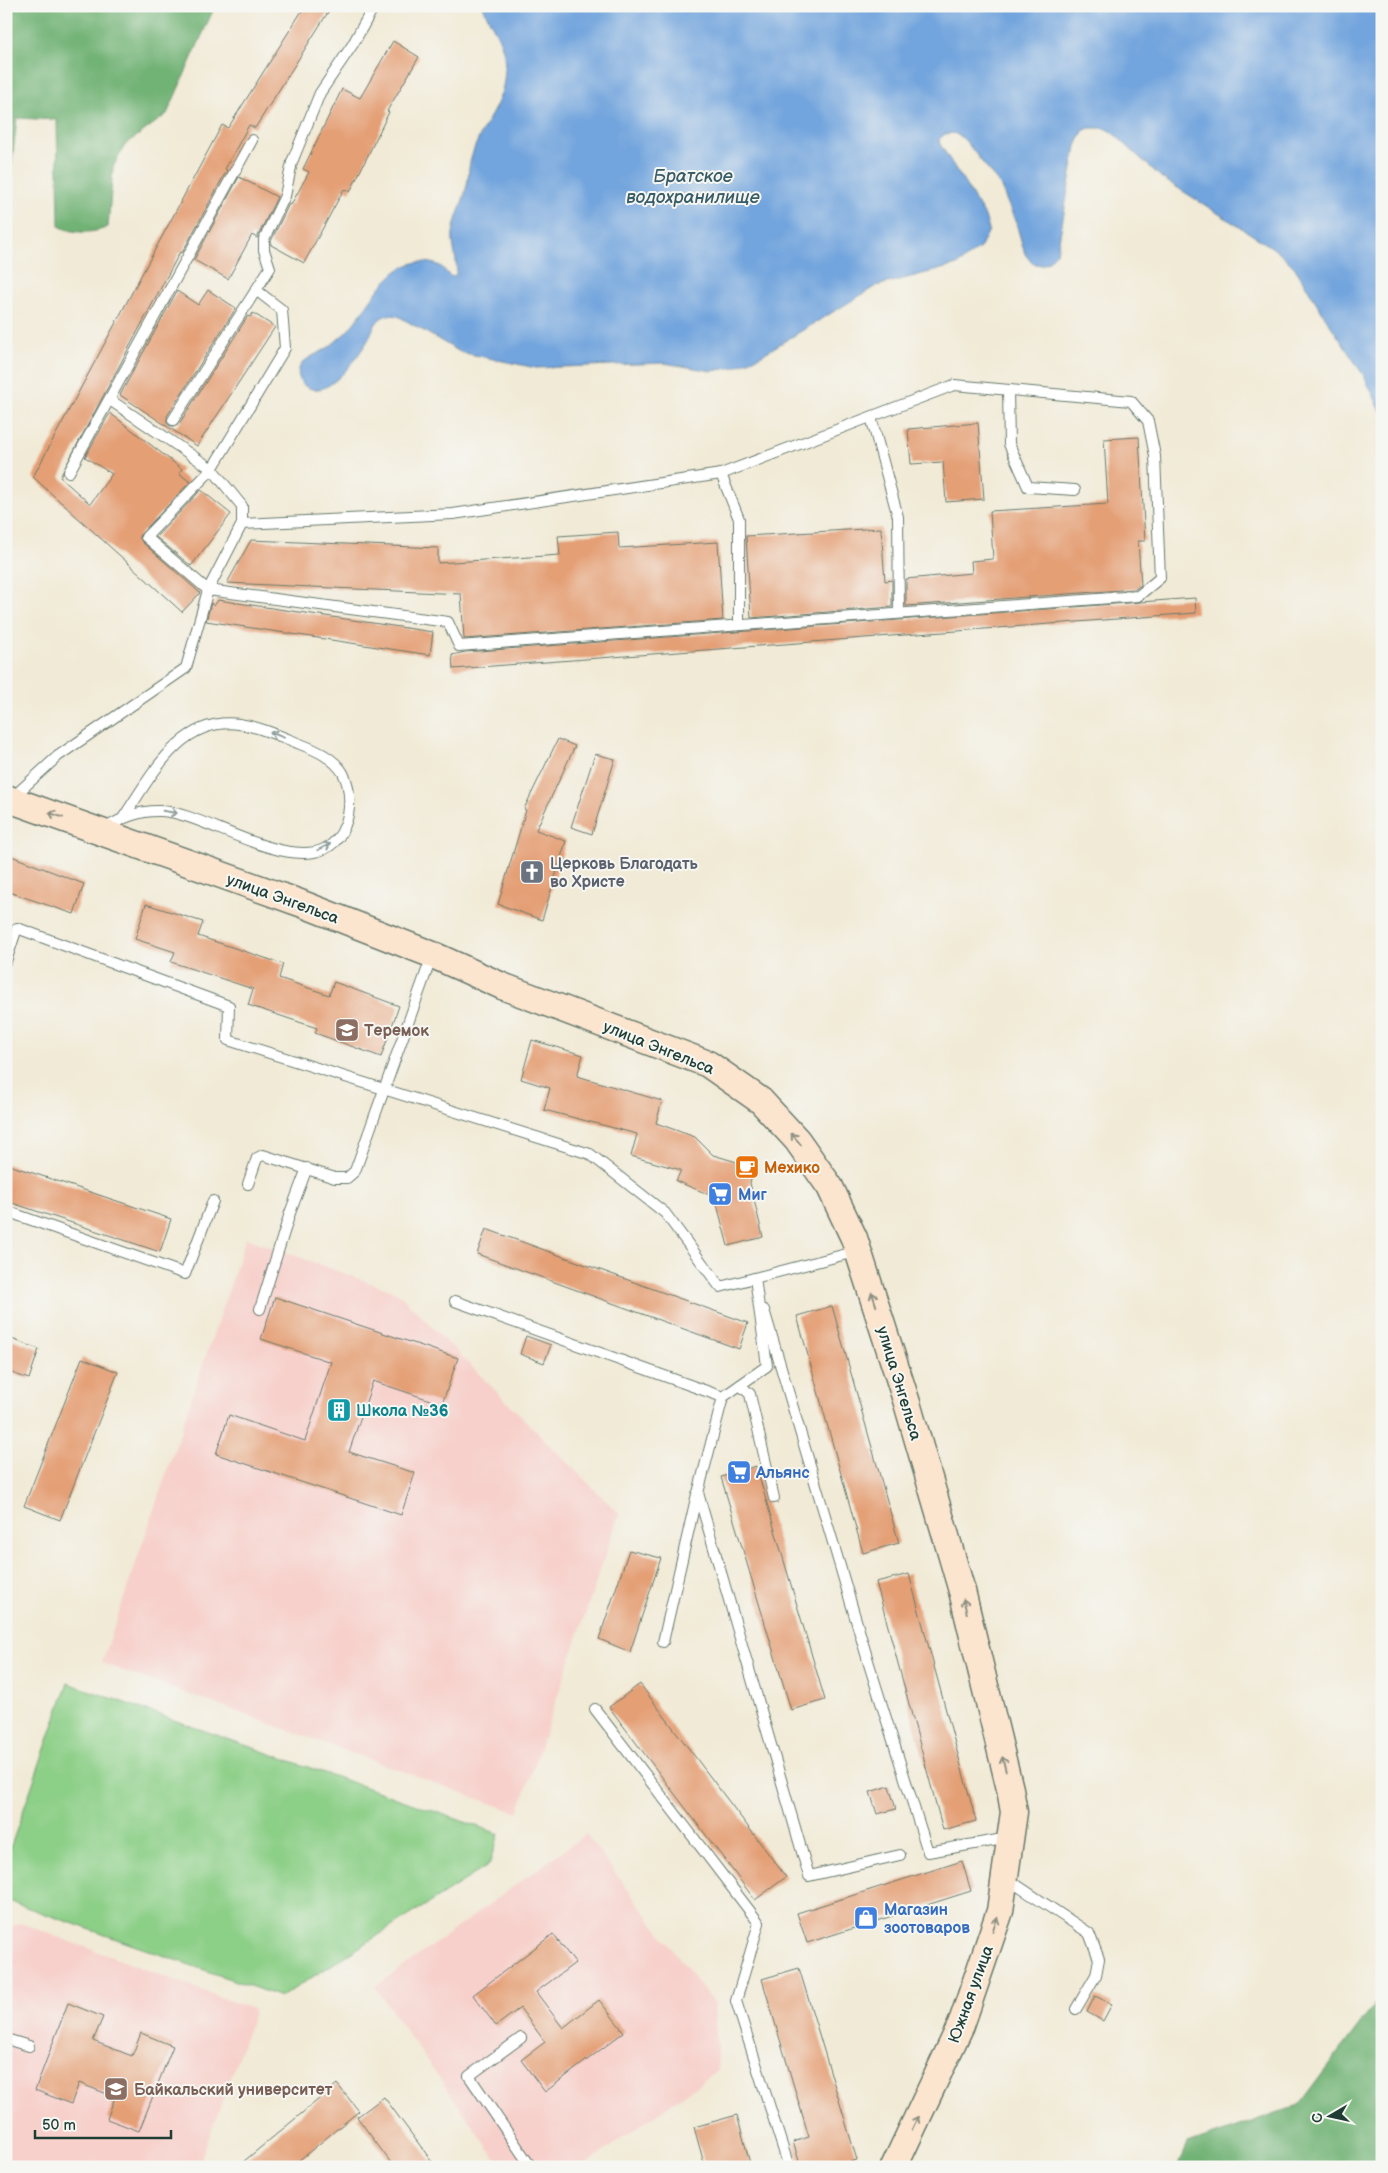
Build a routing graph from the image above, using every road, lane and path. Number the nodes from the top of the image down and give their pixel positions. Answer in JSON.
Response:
{"nodes":[{"id":1,"x":374,"y":6,"type":"edge"},
{"id":2,"x":252,"y":140,"type":"dead end"},
{"id":3,"x":256,"y":290,"type":"junction"},
{"id":4,"x":1008,"y":390,"type":"junction"},
{"id":5,"x":110,"y":400,"type":"junction"},
{"id":6,"x":871,"y":416,"type":"junction"},
{"id":7,"x":173,"y":420,"type":"dead end"},
{"id":8,"x":212,"y":469,"type":"junction"},
{"id":9,"x":69,"y":472,"type":"dead end"},
{"id":10,"x":721,"y":474,"type":"junction"},
{"id":11,"x":1075,"y":490,"type":"dead end"},
{"id":12,"x":242,"y":524,"type":"junction"},
{"id":13,"x":208,"y":590,"type":"junction"},
{"id":14,"x":899,"y":613,"type":"junction"},
{"id":15,"x":739,"y":625,"type":"junction"},
{"id":16,"x":8,"y":798,"type":"edge"},
{"id":17,"x":122,"y":818,"type":"junction"},
{"id":18,"x":100,"y":832,"type":"junction"},
{"id":19,"x":433,"y":955,"type":"junction"},
{"id":20,"x":6,"y":961,"type":"edge"},
{"id":21,"x":384,"y":1090,"type":"junction"},
{"id":22,"x":307,"y":1168,"type":"junction"},
{"id":23,"x":248,"y":1184,"type":"dead end"},
{"id":24,"x":213,"y":1201,"type":"dead end"},
{"id":25,"x":6,"y":1211,"type":"edge"},
{"id":26,"x":859,"y":1251,"type":"junction"},
{"id":27,"x":755,"y":1278,"type":"junction"},
{"id":28,"x":455,"y":1301,"type":"dead end"},
{"id":29,"x":260,"y":1309,"type":"dead end"},
{"id":30,"x":740,"y":1385,"type":"junction"},
{"id":31,"x":724,"y":1397,"type":"junction"},
{"id":32,"x":698,"y":1493,"type":"junction"},
{"id":33,"x":774,"y":1498,"type":"dead end"},
{"id":34,"x":663,"y":1642,"type":"dead end"},
{"id":35,"x":595,"y":1709,"type":"dead end"},
{"id":36,"x":1014,"y":1812,"type":"joint"},
{"id":37,"x":1010,"y":1838,"type":"junction"},
{"id":38,"x":900,"y":1855,"type":"dead end"},
{"id":39,"x":1004,"y":1877,"type":"junction"},
{"id":40,"x":1076,"y":2009,"type":"dead end"},
{"id":41,"x":521,"y":2038,"type":"dead end"},
{"id":42,"x":6,"y":2039,"type":"edge"},
{"id":43,"x":29,"y":2046,"type":"dead end"},
{"id":44,"x":531,"y":2167,"type":"edge"},
{"id":45,"x":789,"y":2167,"type":"edge"},
{"id":46,"x":894,"y":2167,"type":"edge"}],
"edges":[{"from":1,"to":3,"type":"lane"},
{"from":2,"to":5,"type":"lane"},
{"from":3,"to":7,"type":"lane"},
{"from":3,"to":8,"type":"lane"},
{"from":4,"to":6,"type":"lane"},
{"from":4,"to":11,"type":"lane"},
{"from":4,"to":14,"type":"lane"},
{"from":5,"to":8,"type":"lane"},
{"from":5,"to":9,"type":"lane"},
{"from":6,"to":10,"type":"lane"},
{"from":6,"to":14,"type":"lane"},
{"from":8,"to":12,"type":"lane"},
{"from":8,"to":13,"type":"lane"},
{"from":10,"to":12,"type":"lane"},
{"from":10,"to":15,"type":"lane"},
{"from":12,"to":13,"type":"lane"},
{"from":13,"to":15,"type":"lane"},
{"from":13,"to":16,"type":"lane"},
{"from":14,"to":15,"type":"lane"},
{"from":18,"to":16,"type":"street","name":"улица Энгельса","one_way":true},
{"from":17,"to":17,"type":"lane","one_way":true},
{"from":17,"to":18,"type":"lane"},
{"from":18,"to":19,"type":"street","name":"улица Энгельса"},
{"from":19,"to":21,"type":"lane"},
{"from":26,"to":19,"type":"street","name":"улица Энгельса","one_way":true},
{"from":20,"to":21,"type":"lane"},
{"from":21,"to":22,"type":"lane"},
{"from":21,"to":27,"type":"lane"},
{"from":22,"to":23,"type":"lane"},
{"from":22,"to":29,"type":"lane"},
{"from":24,"to":25,"type":"lane"},
{"from":26,"to":27,"type":"lane"},
{"from":36,"to":26,"type":"street","name":"улица Энгельса","one_way":true},
{"from":27,"to":30,"type":"lane"},
{"from":27,"to":37,"type":"lane"},
{"from":28,"to":31,"type":"lane"},
{"from":30,"to":31,"type":"lane"},
{"from":30,"to":33,"type":"lane"},
{"from":31,"to":32,"type":"lane"},
{"from":32,"to":34,"type":"lane"},
{"from":32,"to":38,"type":"lane"},
{"from":35,"to":45,"type":"lane"},
{"from":36,"to":37,"type":"street","name":"Южная улица"},
{"from":37,"to":39,"type":"street","name":"Южная улица"},
{"from":39,"to":40,"type":"lane"},
{"from":46,"to":39,"type":"street","name":"Южная улица","one_way":true},
{"from":41,"to":44,"type":"lane"},
{"from":42,"to":43,"type":"lane"}]}
